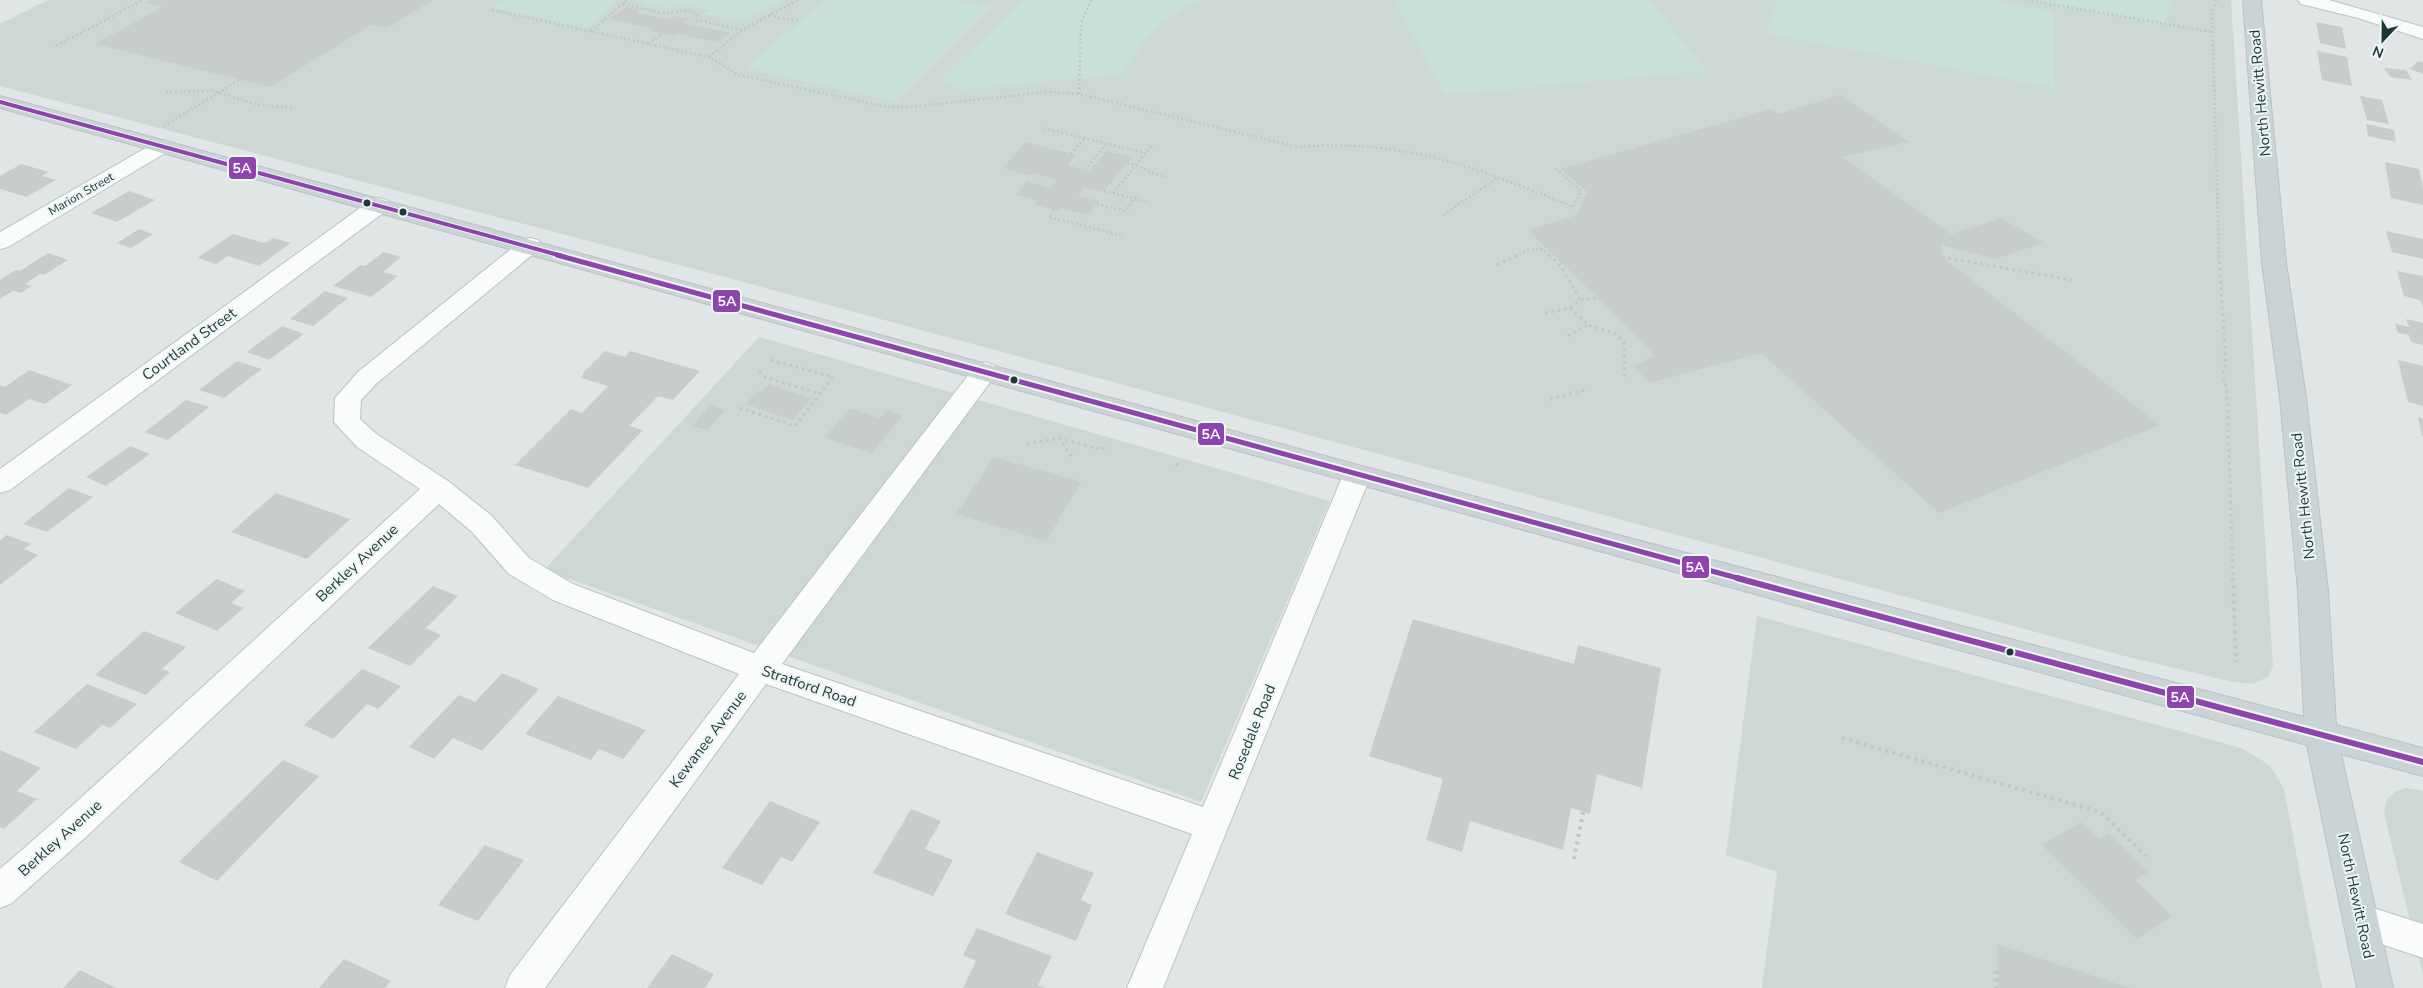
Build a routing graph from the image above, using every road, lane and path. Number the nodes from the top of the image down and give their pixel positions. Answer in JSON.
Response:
{"nodes":[{"id":1,"x":143,"y":0,"type":"edge"},
{"id":2,"x":627,"y":0,"type":"edge"},
{"id":3,"x":798,"y":0,"type":"edge"},
{"id":4,"x":1091,"y":0,"type":"edge"},
{"id":5,"x":2027,"y":0,"type":"edge"},
{"id":6,"x":2216,"y":0,"type":"edge"},
{"id":7,"x":2252,"y":0,"type":"edge"},
{"id":8,"x":2306,"y":0,"type":"edge"},
{"id":9,"x":623,"y":4,"type":"junction"},
{"id":10,"x":492,"y":10,"type":"dead end"},
{"id":11,"x":769,"y":14,"type":"junction"},
{"id":12,"x":801,"y":22,"type":"dead end"},
{"id":13,"x":742,"y":30,"type":"junction"},
{"id":14,"x":590,"y":32,"type":"junction"},
{"id":15,"x":2212,"y":32,"type":"junction"},
{"id":16,"x":661,"y":34,"type":"dead end"},
{"id":17,"x":2423,"y":34,"type":"edge"},
{"id":18,"x":648,"y":44,"type":"junction"},
{"id":19,"x":56,"y":46,"type":"dead end"},
{"id":20,"x":709,"y":57,"type":"junction"},
{"id":21,"x":239,"y":80,"type":"dead end"},
{"id":22,"x":166,"y":92,"type":"dead end"},
{"id":23,"x":219,"y":93,"type":"junction"},
{"id":24,"x":1079,"y":94,"type":"junction"},
{"id":25,"x":0,"y":102,"type":"edge"},
{"id":26,"x":292,"y":108,"type":"dead end"},
{"id":27,"x":1044,"y":128,"type":"dead end"},
{"id":28,"x":163,"y":136,"type":"junction"},
{"id":29,"x":1086,"y":138,"type":"junction"},
{"id":30,"x":1108,"y":143,"type":"junction"},
{"id":31,"x":1153,"y":144,"type":"dead end"},
{"id":32,"x":1145,"y":153,"type":"junction"},
{"id":33,"x":1071,"y":154,"type":"dead end"},
{"id":34,"x":1128,"y":163,"type":"dead end"},
{"id":35,"x":1136,"y":165,"type":"junction"},
{"id":36,"x":1554,"y":168,"type":"dead end"},
{"id":37,"x":1086,"y":170,"type":"dead end"},
{"id":38,"x":1166,"y":177,"type":"dead end"},
{"id":39,"x":1500,"y":177,"type":"junction"},
{"id":40,"x":1104,"y":190,"type":"dead end"},
{"id":41,"x":1113,"y":192,"type":"junction"},
{"id":42,"x":1138,"y":194,"type":"dead end"},
{"id":43,"x":1134,"y":198,"type":"junction"},
{"id":44,"x":1149,"y":202,"type":"dead end"},
{"id":45,"x":1096,"y":204,"type":"dead end"},
{"id":46,"x":379,"y":205,"type":"junction"},
{"id":47,"x":1054,"y":210,"type":"dead end"},
{"id":48,"x":1442,"y":216,"type":"dead end"},
{"id":49,"x":1124,"y":236,"type":"dead end"},
{"id":50,"x":0,"y":242,"type":"edge"},
{"id":51,"x":530,"y":245,"type":"junction"},
{"id":52,"x":1942,"y":257,"type":"dead end"},
{"id":53,"x":1497,"y":264,"type":"dead end"},
{"id":54,"x":2072,"y":280,"type":"dead end"},
{"id":55,"x":1596,"y":298,"type":"dead end"},
{"id":56,"x":1580,"y":300,"type":"junction"},
{"id":57,"x":1570,"y":308,"type":"junction"},
{"id":58,"x":1545,"y":313,"type":"dead end"},
{"id":59,"x":1588,"y":325,"type":"junction"},
{"id":60,"x":1568,"y":336,"type":"dead end"},
{"id":61,"x":770,"y":360,"type":"dead end"},
{"id":62,"x":985,"y":371,"type":"junction"},
{"id":63,"x":760,"y":372,"type":"dead end"},
{"id":64,"x":1624,"y":378,"type":"dead end"},
{"id":65,"x":1588,"y":389,"type":"dead end"},
{"id":66,"x":820,"y":394,"type":"junction"},
{"id":67,"x":1550,"y":399,"type":"dead end"},
{"id":68,"x":740,"y":408,"type":"dead end"},
{"id":69,"x":1058,"y":438,"type":"junction"},
{"id":70,"x":1027,"y":444,"type":"dead end"},
{"id":71,"x":1106,"y":444,"type":"dead end"},
{"id":72,"x":1072,"y":457,"type":"dead end"},
{"id":73,"x":1176,"y":464,"type":"dead end"},
{"id":74,"x":1181,"y":466,"type":"dead end"},
{"id":75,"x":1357,"y":475,"type":"junction"},
{"id":76,"x":0,"y":483,"type":"edge"},
{"id":77,"x":438,"y":488,"type":"junction"},
{"id":78,"x":2236,"y":662,"type":"dead end"},
{"id":79,"x":760,"y":669,"type":"junction"},
{"id":80,"x":2321,"y":736,"type":"junction"},
{"id":81,"x":1842,"y":738,"type":"dead end"},
{"id":82,"x":2423,"y":762,"type":"edge"},
{"id":83,"x":1583,"y":812,"type":"dead end"},
{"id":84,"x":1213,"y":826,"type":"junction"},
{"id":85,"x":2146,"y":856,"type":"dead end"},
{"id":86,"x":1574,"y":859,"type":"dead end"},
{"id":87,"x":0,"y":891,"type":"edge"},
{"id":88,"x":2361,"y":921,"type":"junction"},
{"id":89,"x":2423,"y":941,"type":"edge"},
{"id":90,"x":1996,"y":971,"type":"dead end"},
{"id":91,"x":523,"y":988,"type":"edge"},
{"id":92,"x":1145,"y":988,"type":"edge"},
{"id":93,"x":1996,"y":988,"type":"edge"},
{"id":94,"x":2375,"y":988,"type":"edge"}],
"edges":[{"from":1,"to":19,"type":"path"},
{"from":2,"to":9,"type":"path"},
{"from":3,"to":11,"type":"path"},
{"from":4,"to":24,"type":"path"},
{"from":5,"to":15,"type":"path"},
{"from":6,"to":15,"type":"path"},
{"from":7,"to":80,"type":"main road","name":"North Hewitt Road"},
{"from":8,"to":17,"type":"street"},
{"from":9,"to":13,"type":"path"},
{"from":9,"to":14,"type":"path"},
{"from":10,"to":14,"type":"path"},
{"from":11,"to":12,"type":"path"},
{"from":11,"to":13,"type":"path"},
{"from":13,"to":20,"type":"path"},
{"from":14,"to":18,"type":"path"},
{"from":15,"to":78,"type":"path"},
{"from":16,"to":18,"type":"path"},
{"from":18,"to":20,"type":"path"},
{"from":20,"to":24,"type":"path"},
{"from":21,"to":23,"type":"path"},
{"from":22,"to":23,"type":"path"},
{"from":23,"to":26,"type":"path"},
{"from":23,"to":28,"type":"path"},
{"from":24,"to":39,"type":"path"},
{"from":25,"to":28,"type":"main road"},
{"from":27,"to":29,"type":"path"},
{"from":28,"to":46,"type":"main road"},
{"from":28,"to":50,"type":"street","name":"Marion Street"},
{"from":29,"to":30,"type":"path"},
{"from":29,"to":33,"type":"path"},
{"from":30,"to":32,"type":"path"},
{"from":30,"to":37,"type":"path"},
{"from":31,"to":32,"type":"path"},
{"from":32,"to":35,"type":"path"},
{"from":34,"to":35,"type":"path"},
{"from":35,"to":38,"type":"path"},
{"from":35,"to":41,"type":"path"},
{"from":36,"to":39,"type":"path"},
{"from":39,"to":48,"type":"path"},
{"from":40,"to":41,"type":"path"},
{"from":41,"to":43,"type":"path"},
{"from":42,"to":43,"type":"path"},
{"from":43,"to":44,"type":"path"},
{"from":43,"to":45,"type":"path"},
{"from":46,"to":51,"type":"main road"},
{"from":46,"to":76,"type":"street","name":"Courtland Street"},
{"from":47,"to":49,"type":"path"},
{"from":51,"to":62,"type":"main road"},
{"from":51,"to":77,"type":"street"},
{"from":52,"to":54,"type":"path"},
{"from":53,"to":56,"type":"path"},
{"from":55,"to":56,"type":"path"},
{"from":56,"to":57,"type":"path"},
{"from":57,"to":58,"type":"path"},
{"from":57,"to":59,"type":"path"},
{"from":59,"to":60,"type":"path"},
{"from":59,"to":64,"type":"path"},
{"from":61,"to":66,"type":"path"},
{"from":62,"to":75,"type":"main road"},
{"from":62,"to":79,"type":"street","name":"Kewanee Avenue"},
{"from":63,"to":66,"type":"path"},
{"from":65,"to":67,"type":"path"},
{"from":66,"to":68,"type":"path"},
{"from":69,"to":70,"type":"path"},
{"from":69,"to":71,"type":"path"},
{"from":69,"to":72,"type":"path"},
{"from":73,"to":74,"type":"path"},
{"from":75,"to":80,"type":"main road"},
{"from":75,"to":84,"type":"street","name":"Rosedale Road"},
{"from":77,"to":79,"type":"street","name":"Stratford Road"},
{"from":77,"to":87,"type":"street","name":"Berkley Avenue"},
{"from":79,"to":84,"type":"street","name":"Stratford Road"},
{"from":79,"to":91,"type":"street","name":"Kewanee Avenue"},
{"from":80,"to":82,"type":"main road"},
{"from":80,"to":88,"type":"main road","name":"North Hewitt Road"},
{"from":81,"to":85,"type":"path"},
{"from":83,"to":86,"type":"path"},
{"from":84,"to":92,"type":"street","name":"Rosedale Road"},
{"from":88,"to":89,"type":"street"},
{"from":88,"to":94,"type":"main road","name":"North Hewitt Road"},
{"from":90,"to":93,"type":"path"}]}
